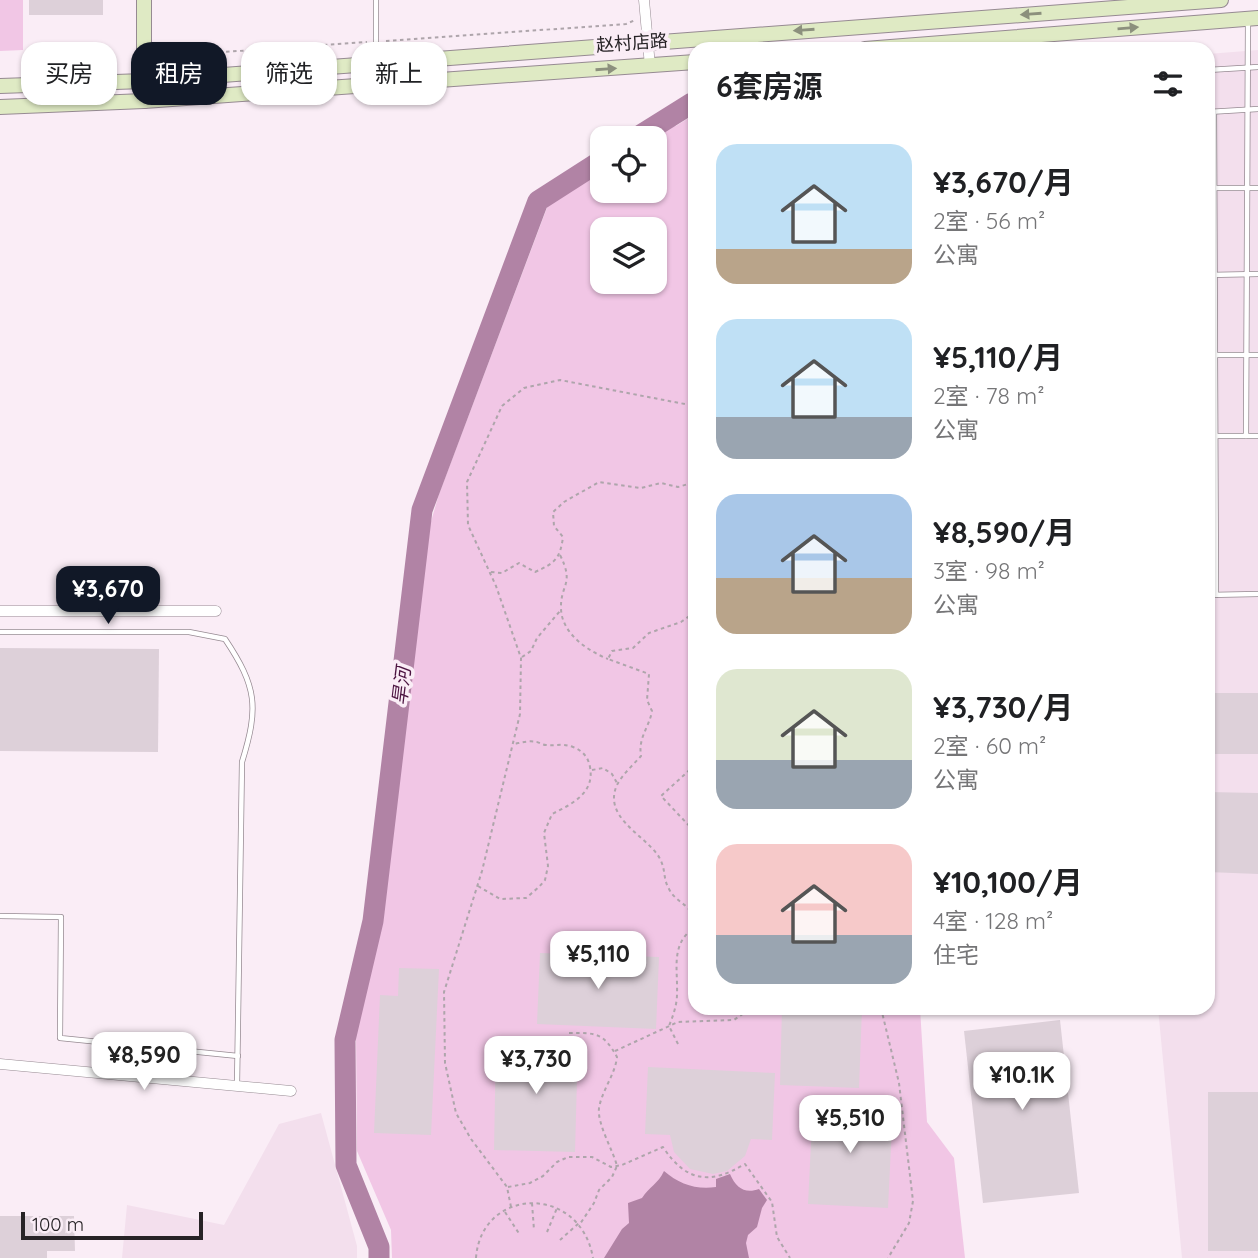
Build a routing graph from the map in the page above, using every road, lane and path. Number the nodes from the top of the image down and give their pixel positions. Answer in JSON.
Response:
{"nodes":[{"id":1,"x":144,"y":0,"type":"edge"},
{"id":2,"x":376,"y":0,"type":"edge"},
{"id":3,"x":644,"y":0,"type":"edge"},
{"id":4,"x":1221,"y":0,"type":"edge"},
{"id":5,"x":645,"y":15,"type":"junction"},
{"id":6,"x":1253,"y":19,"type":"edge"},
{"id":7,"x":376,"y":41,"type":"junction"},
{"id":8,"x":144,"y":42,"type":"edge"},
{"id":9,"x":648,"y":42,"type":"junction"},
{"id":10,"x":983,"y":42,"type":"edge"},
{"id":11,"x":227,"y":52,"type":"edge"},
{"id":12,"x":447,"y":58,"type":"edge"},
{"id":13,"x":688,"y":63,"type":"edge"},
{"id":14,"x":351,"y":65,"type":"edge"},
{"id":15,"x":650,"y":66,"type":"junction"},
{"id":16,"x":1258,"y":66,"type":"edge"},
{"id":17,"x":1248,"y":67,"type":"junction"},
{"id":18,"x":1215,"y":69,"type":"edge"},
{"id":19,"x":227,"y":75,"type":"edge"},
{"id":20,"x":131,"y":81,"type":"edge"},
{"id":21,"x":0,"y":86,"type":"edge"},
{"id":22,"x":227,"y":95,"type":"edge"},
{"id":23,"x":131,"y":102,"type":"edge"},
{"id":24,"x":0,"y":107,"type":"edge"},
{"id":25,"x":1258,"y":109,"type":"edge"},
{"id":26,"x":1248,"y":110,"type":"junction"},
{"id":27,"x":1215,"y":112,"type":"edge"},
{"id":28,"x":1215,"y":188,"type":"edge"},
{"id":29,"x":1247,"y":188,"type":"junction"},
{"id":30,"x":1258,"y":188,"type":"edge"},
{"id":31,"x":1247,"y":274,"type":"junction"},
{"id":32,"x":1258,"y":274,"type":"edge"},
{"id":33,"x":1215,"y":275,"type":"joint"},
{"id":34,"x":1215,"y":355,"type":"junction"},
{"id":35,"x":1246,"y":355,"type":"junction"},
{"id":36,"x":1258,"y":355,"type":"edge"},
{"id":37,"x":688,"y":405,"type":"edge"},
{"id":38,"x":1215,"y":436,"type":"junction"},
{"id":39,"x":1246,"y":436,"type":"junction"},
{"id":40,"x":1258,"y":436,"type":"edge"},
{"id":41,"x":688,"y":484,"type":"edge"},
{"id":42,"x":559,"y":554,"type":"junction"},
{"id":43,"x":489,"y":571,"type":"junction"},
{"id":44,"x":1216,"y":594,"type":"joint"},
{"id":45,"x":1258,"y":594,"type":"edge"},
{"id":46,"x":561,"y":610,"type":"junction"},
{"id":47,"x":0,"y":611,"type":"edge"},
{"id":48,"x":216,"y":611,"type":"dead end"},
{"id":49,"x":688,"y":617,"type":"edge"},
{"id":50,"x":0,"y":632,"type":"edge"},
{"id":51,"x":521,"y":658,"type":"junction"},
{"id":52,"x":608,"y":659,"type":"junction"},
{"id":53,"x":513,"y":744,"type":"junction"},
{"id":54,"x":591,"y":770,"type":"junction"},
{"id":55,"x":688,"y":771,"type":"edge"},
{"id":56,"x":617,"y":783,"type":"junction"},
{"id":57,"x":688,"y":825,"type":"edge"},
{"id":58,"x":477,"y":885,"type":"junction"},
{"id":59,"x":688,"y":908,"type":"edge"},
{"id":60,"x":0,"y":916,"type":"edge"},
{"id":61,"x":688,"y":931,"type":"edge"},
{"id":62,"x":741,"y":1015,"type":"edge"},
{"id":63,"x":883,"y":1015,"type":"edge"},
{"id":64,"x":669,"y":1027,"type":"junction"},
{"id":65,"x":569,"y":1032,"type":"dead end"},
{"id":66,"x":678,"y":1044,"type":"dead end"},
{"id":67,"x":614,"y":1052,"type":"junction"},
{"id":68,"x":237,"y":1056,"type":"junction"},
{"id":69,"x":0,"y":1064,"type":"edge"},
{"id":70,"x":237,"y":1086,"type":"junction"},
{"id":71,"x":291,"y":1091,"type":"dead end"},
{"id":72,"x":617,"y":1166,"type":"junction"},
{"id":73,"x":507,"y":1187,"type":"junction"},
{"id":74,"x":532,"y":1203,"type":"junction"},
{"id":75,"x":511,"y":1207,"type":"junction"},
{"id":76,"x":557,"y":1208,"type":"junction"},
{"id":77,"x":505,"y":1212,"type":"junction"},
{"id":78,"x":580,"y":1224,"type":"junction"},
{"id":79,"x":534,"y":1230,"type":"dead end"},
{"id":80,"x":547,"y":1232,"type":"dead end"},
{"id":81,"x":520,"y":1234,"type":"dead end"},
{"id":82,"x":560,"y":1240,"type":"dead end"},
{"id":83,"x":476,"y":1258,"type":"edge"},
{"id":84,"x":593,"y":1258,"type":"edge"},
{"id":85,"x":790,"y":1258,"type":"edge"},
{"id":86,"x":888,"y":1258,"type":"edge"}],
"edges":[{"from":1,"to":8,"type":"main road"},
{"from":2,"to":7,"type":"lane"},
{"from":3,"to":5,"type":"street"},
{"from":4,"to":9,"type":"main road","name":"赵村店路","one_way":true},
{"from":5,"to":7,"type":"path"},
{"from":5,"to":9,"type":"street"},
{"from":10,"to":6,"type":"main road","one_way":true},
{"from":6,"to":17,"type":"lane"},
{"from":7,"to":11,"type":"path"},
{"from":9,"to":12,"type":"main road","name":"赵村店路"},
{"from":9,"to":15,"type":"street"},
{"from":13,"to":15,"type":"main road","name":"赵村店路"},
{"from":14,"to":19,"type":"main road","name":"赵村店路"},
{"from":22,"to":15,"type":"main road","name":"赵村店路","one_way":true},
{"from":16,"to":17,"type":"lane"},
{"from":17,"to":18,"type":"lane"},
{"from":17,"to":26,"type":"lane"},
{"from":20,"to":21,"type":"main road","name":"赵村店路"},
{"from":23,"to":24,"type":"main road","name":"赵村店路"},
{"from":25,"to":26,"type":"lane"},
{"from":26,"to":27,"type":"lane"},
{"from":26,"to":29,"type":"lane"},
{"from":28,"to":29,"type":"lane"},
{"from":29,"to":30,"type":"lane"},
{"from":29,"to":31,"type":"lane"},
{"from":31,"to":32,"type":"lane"},
{"from":31,"to":33,"type":"lane"},
{"from":31,"to":35,"type":"lane"},
{"from":33,"to":34,"type":"lane"},
{"from":34,"to":35,"type":"lane"},
{"from":34,"to":38,"type":"lane"},
{"from":35,"to":36,"type":"lane"},
{"from":35,"to":39,"type":"lane"},
{"from":37,"to":43,"type":"path"},
{"from":38,"to":39,"type":"lane"},
{"from":38,"to":44,"type":"lane"},
{"from":39,"to":40,"type":"lane"},
{"from":41,"to":42,"type":"path"},
{"from":42,"to":43,"type":"path"},
{"from":42,"to":46,"type":"path"},
{"from":43,"to":51,"type":"path"},
{"from":44,"to":45,"type":"lane"},
{"from":46,"to":51,"type":"path"},
{"from":46,"to":52,"type":"path"},
{"from":47,"to":48,"type":"street"},
{"from":49,"to":52,"type":"path"},
{"from":50,"to":68,"type":"lane"},
{"from":51,"to":53,"type":"path"},
{"from":52,"to":56,"type":"path"},
{"from":53,"to":54,"type":"path"},
{"from":53,"to":58,"type":"path"},
{"from":54,"to":56,"type":"path"},
{"from":54,"to":58,"type":"path"},
{"from":55,"to":57,"type":"path"},
{"from":56,"to":59,"type":"path"},
{"from":58,"to":73,"type":"path"},
{"from":60,"to":68,"type":"lane"},
{"from":61,"to":64,"type":"path"},
{"from":62,"to":64,"type":"path"},
{"from":63,"to":86,"type":"path"},
{"from":64,"to":66,"type":"path"},
{"from":64,"to":67,"type":"path"},
{"from":65,"to":67,"type":"path"},
{"from":67,"to":72,"type":"path"},
{"from":68,"to":70,"type":"lane"},
{"from":69,"to":70,"type":"street"},
{"from":70,"to":71,"type":"street"},
{"from":72,"to":73,"type":"path"},
{"from":72,"to":78,"type":"path"},
{"from":72,"to":85,"type":"path"},
{"from":73,"to":75,"type":"path"},
{"from":74,"to":75,"type":"path"},
{"from":74,"to":76,"type":"path"},
{"from":74,"to":79,"type":"path"},
{"from":75,"to":77,"type":"path"},
{"from":76,"to":78,"type":"path"},
{"from":76,"to":80,"type":"path"},
{"from":77,"to":81,"type":"path"},
{"from":77,"to":83,"type":"path"},
{"from":78,"to":82,"type":"path"},
{"from":78,"to":84,"type":"path"}]}
